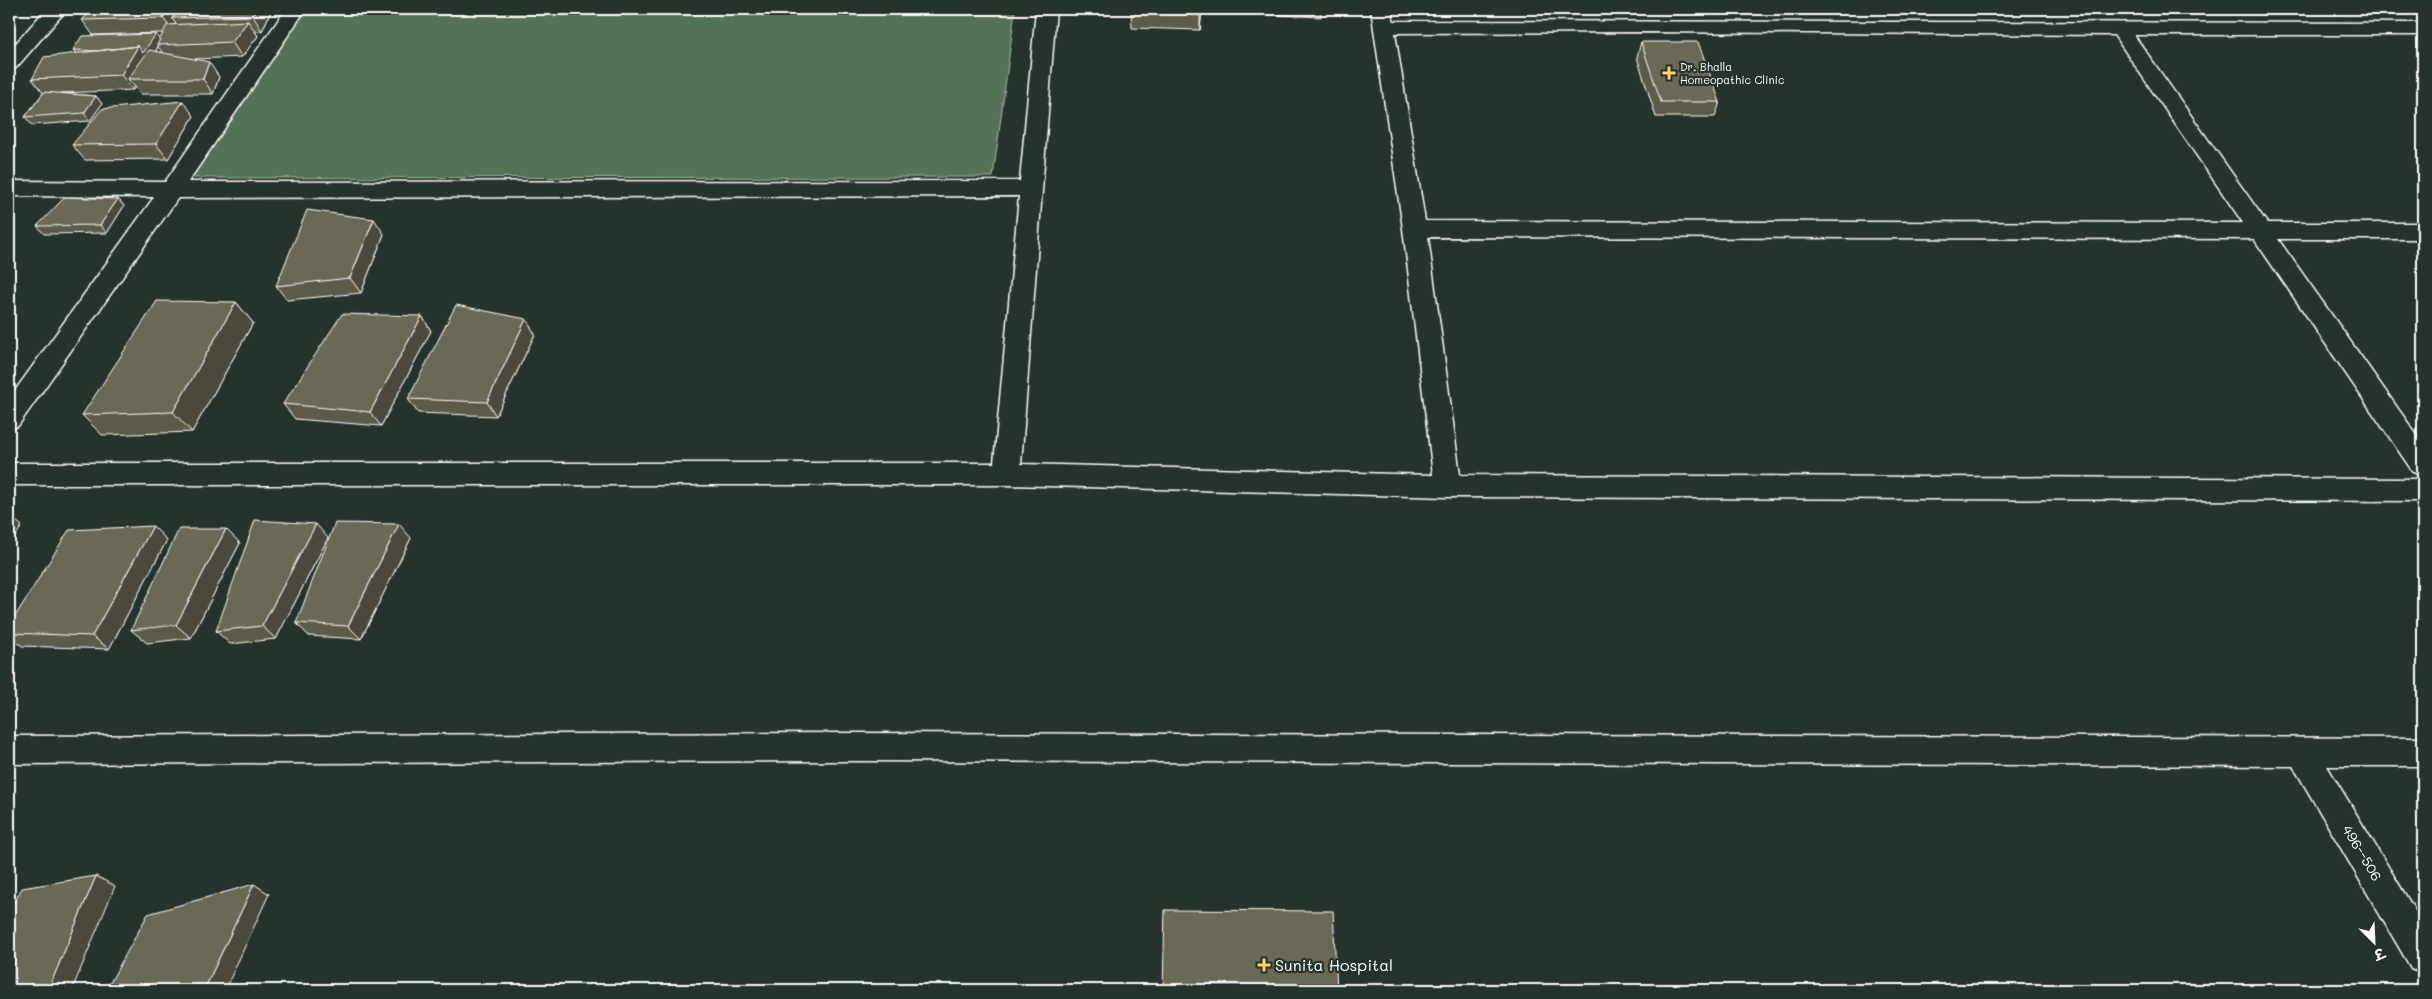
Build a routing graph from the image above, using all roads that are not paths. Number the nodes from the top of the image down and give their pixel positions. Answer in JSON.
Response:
{"nodes":[{"id":1,"x":57,"y":9,"type":"edge"},
{"id":2,"x":296,"y":9,"type":"edge"},
{"id":3,"x":1046,"y":9,"type":"edge"},
{"id":4,"x":1613,"y":17,"type":"edge"},
{"id":5,"x":1382,"y":18,"type":"edge"},
{"id":6,"x":2423,"y":29,"type":"edge"},
{"id":7,"x":2121,"y":30,"type":"junction"},
{"id":8,"x":9,"y":64,"type":"edge"},
{"id":9,"x":9,"y":188,"type":"edge"},
{"id":10,"x":1030,"y":188,"type":"junction"},
{"id":11,"x":171,"y":190,"type":"junction"},
{"id":12,"x":1415,"y":230,"type":"junction"},
{"id":13,"x":2262,"y":230,"type":"junction"},
{"id":14,"x":2423,"y":231,"type":"edge"},
{"id":15,"x":9,"y":418,"type":"edge"},
{"id":16,"x":2423,"y":465,"type":"edge"},
{"id":17,"x":9,"y":474,"type":"edge"},
{"id":18,"x":1007,"y":474,"type":"junction"},
{"id":19,"x":1448,"y":486,"type":"junction"},
{"id":20,"x":2423,"y":490,"type":"edge"},
{"id":21,"x":9,"y":750,"type":"edge"},
{"id":22,"x":2301,"y":751,"type":"junction"},
{"id":23,"x":2423,"y":752,"type":"edge"},
{"id":24,"x":2423,"y":956,"type":"edge"}],
"edges":[{"from":1,"to":8,"type":"street"},
{"from":2,"to":11,"type":"street"},
{"from":3,"to":10,"type":"street"},
{"from":4,"to":5,"type":"street"},
{"from":4,"to":7,"type":"street"},
{"from":5,"to":12,"type":"street"},
{"from":6,"to":7,"type":"street"},
{"from":7,"to":13,"type":"street"},
{"from":9,"to":11,"type":"street"},
{"from":10,"to":11,"type":"street"},
{"from":10,"to":18,"type":"street"},
{"from":11,"to":15,"type":"street"},
{"from":12,"to":13,"type":"street"},
{"from":12,"to":19,"type":"street"},
{"from":13,"to":14,"type":"street"},
{"from":13,"to":16,"type":"street"},
{"from":17,"to":18,"type":"street"},
{"from":18,"to":19,"type":"street"},
{"from":19,"to":20,"type":"street"},
{"from":21,"to":22,"type":"street"},
{"from":22,"to":23,"type":"street"},
{"from":22,"to":24,"type":"street","name":"496--506"}]}
